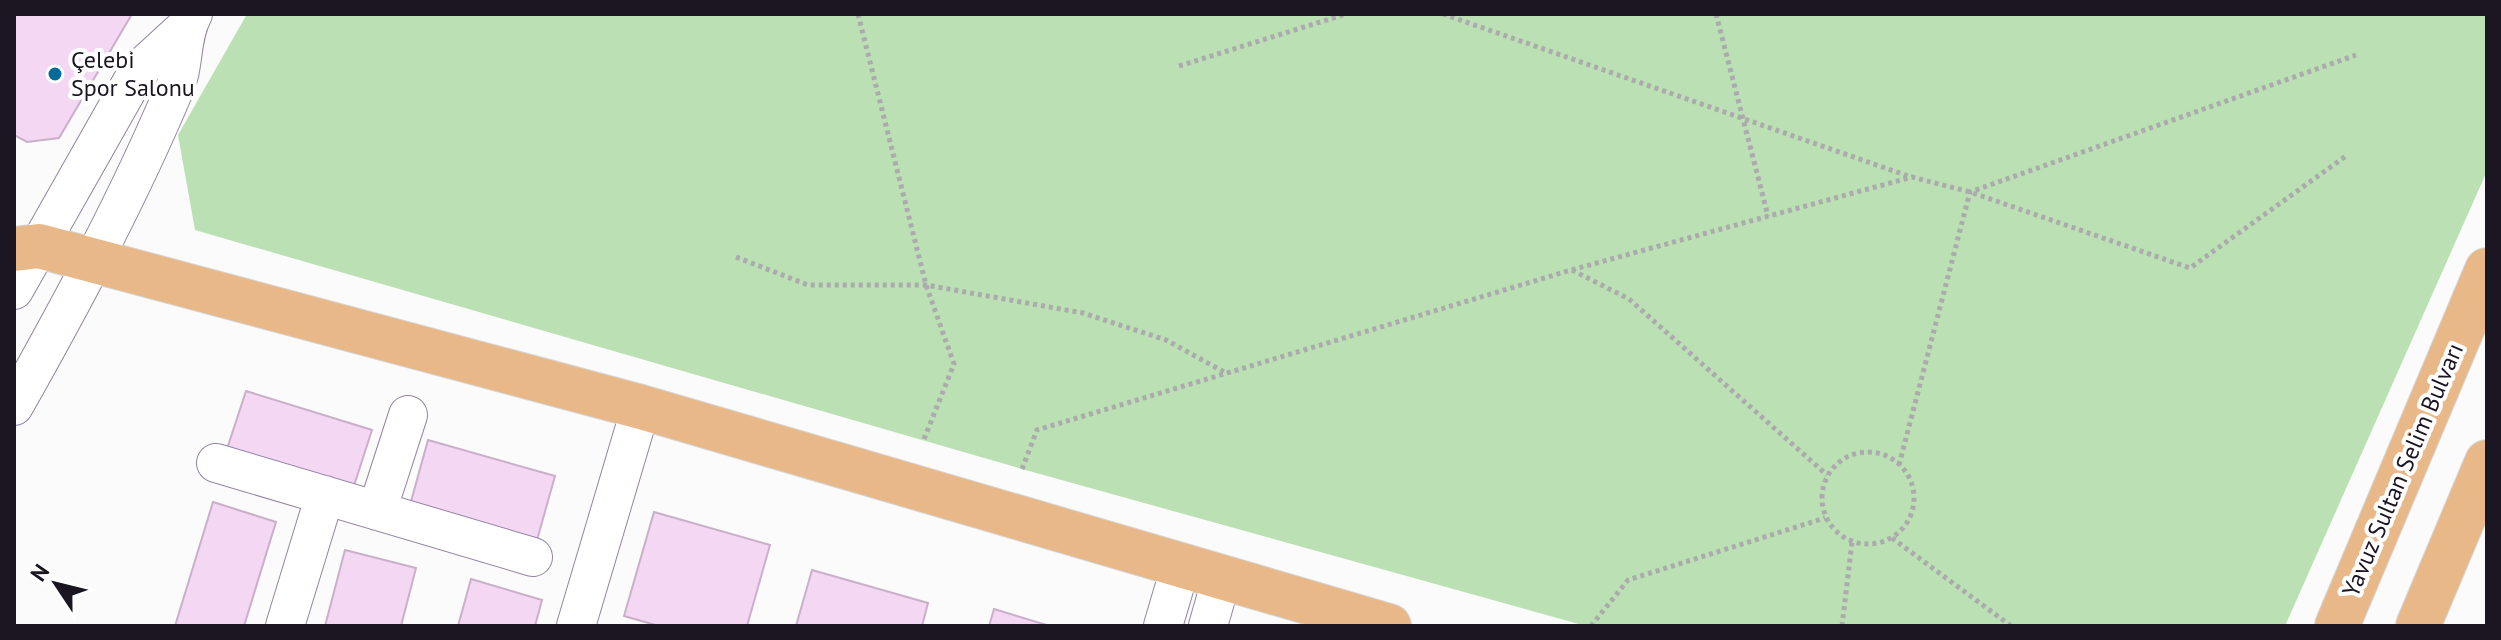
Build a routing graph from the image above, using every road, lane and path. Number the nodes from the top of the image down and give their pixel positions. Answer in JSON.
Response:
{"nodes":[{"id":1,"x":858,"y":14,"type":"edge"},
{"id":2,"x":1346,"y":14,"type":"edge"},
{"id":3,"x":1443,"y":14,"type":"edge"},
{"id":4,"x":1716,"y":14,"type":"edge"},
{"id":5,"x":190,"y":21,"type":"edge"},
{"id":6,"x":2356,"y":55,"type":"dead end"},
{"id":7,"x":1179,"y":66,"type":"dead end"},
{"id":8,"x":1743,"y":119,"type":"junction"},
{"id":9,"x":2346,"y":156,"type":"dead end"},
{"id":10,"x":1912,"y":177,"type":"junction"},
{"id":11,"x":1970,"y":192,"type":"junction"},
{"id":12,"x":1768,"y":216,"type":"junction"},
{"id":13,"x":22,"y":240,"type":"edge"},
{"id":14,"x":736,"y":257,"type":"dead end"},
{"id":15,"x":94,"y":262,"type":"junction"},
{"id":16,"x":1571,"y":270,"type":"junction"},
{"id":17,"x":2487,"y":270,"type":"edge"},
{"id":18,"x":926,"y":285,"type":"junction"},
{"id":19,"x":14,"y":290,"type":"edge"},
{"id":20,"x":1226,"y":373,"type":"junction"},
{"id":21,"x":14,"y":406,"type":"edge"},
{"id":22,"x":641,"y":407,"type":"junction"},
{"id":23,"x":408,"y":415,"type":"dead end"},
{"id":24,"x":924,"y":439,"type":"dead end"},
{"id":25,"x":2487,"y":462,"type":"edge"},
{"id":26,"x":216,"y":463,"type":"dead end"},
{"id":27,"x":1899,"y":465,"type":"junction"},
{"id":28,"x":1022,"y":469,"type":"dead end"},
{"id":29,"x":1827,"y":475,"type":"junction"},
{"id":30,"x":325,"y":495,"type":"junction"},
{"id":31,"x":377,"y":511,"type":"junction"},
{"id":32,"x":1825,"y":518,"type":"junction"},
{"id":33,"x":1892,"y":538,"type":"junction"},
{"id":34,"x":1852,"y":542,"type":"junction"},
{"id":35,"x":533,"y":557,"type":"dead end"},
{"id":36,"x":1201,"y":571,"type":"junction"},
{"id":37,"x":285,"y":626,"type":"edge"},
{"id":38,"x":576,"y":626,"type":"edge"},
{"id":39,"x":1163,"y":626,"type":"edge"},
{"id":40,"x":1208,"y":626,"type":"edge"},
{"id":41,"x":1389,"y":626,"type":"edge"},
{"id":42,"x":1591,"y":626,"type":"edge"},
{"id":43,"x":1842,"y":626,"type":"edge"},
{"id":44,"x":2011,"y":626,"type":"edge"},
{"id":45,"x":2337,"y":626,"type":"edge"},
{"id":46,"x":2418,"y":626,"type":"edge"}],
"edges":[{"from":1,"to":18,"type":"path"},
{"from":2,"to":7,"type":"path"},
{"from":3,"to":8,"type":"path"},
{"from":4,"to":8,"type":"path"},
{"from":5,"to":13,"type":"street"},
{"from":5,"to":15,"type":"street"},
{"from":6,"to":11,"type":"path"},
{"from":8,"to":10,"type":"path"},
{"from":8,"to":12,"type":"path"},
{"from":9,"to":11,"type":"path"},
{"from":10,"to":11,"type":"path"},
{"from":10,"to":12,"type":"path"},
{"from":11,"to":27,"type":"path"},
{"from":12,"to":16,"type":"path"},
{"from":13,"to":15,"type":"main road"},
{"from":13,"to":19,"type":"street"},
{"from":14,"to":18,"type":"path"},
{"from":15,"to":21,"type":"street"},
{"from":15,"to":22,"type":"main road"},
{"from":16,"to":20,"type":"path"},
{"from":16,"to":29,"type":"path"},
{"from":17,"to":45,"type":"main road","name":"Yavuz Sultan Selim Bulvarı"},
{"from":18,"to":20,"type":"path"},
{"from":18,"to":24,"type":"path"},
{"from":20,"to":28,"type":"path"},
{"from":22,"to":36,"type":"main road"},
{"from":22,"to":38,"type":"street"},
{"from":23,"to":31,"type":"street"},
{"from":25,"to":46,"type":"main road"},
{"from":26,"to":30,"type":"street"},
{"from":27,"to":29,"type":"path"},
{"from":27,"to":33,"type":"path"},
{"from":29,"to":32,"type":"path"},
{"from":30,"to":31,"type":"street"},
{"from":30,"to":37,"type":"street"},
{"from":31,"to":35,"type":"street"},
{"from":32,"to":34,"type":"path"},
{"from":32,"to":42,"type":"path"},
{"from":33,"to":34,"type":"path"},
{"from":33,"to":44,"type":"path"},
{"from":34,"to":43,"type":"path"},
{"from":36,"to":39,"type":"street"},
{"from":36,"to":40,"type":"street"},
{"from":36,"to":41,"type":"main road"}]}
